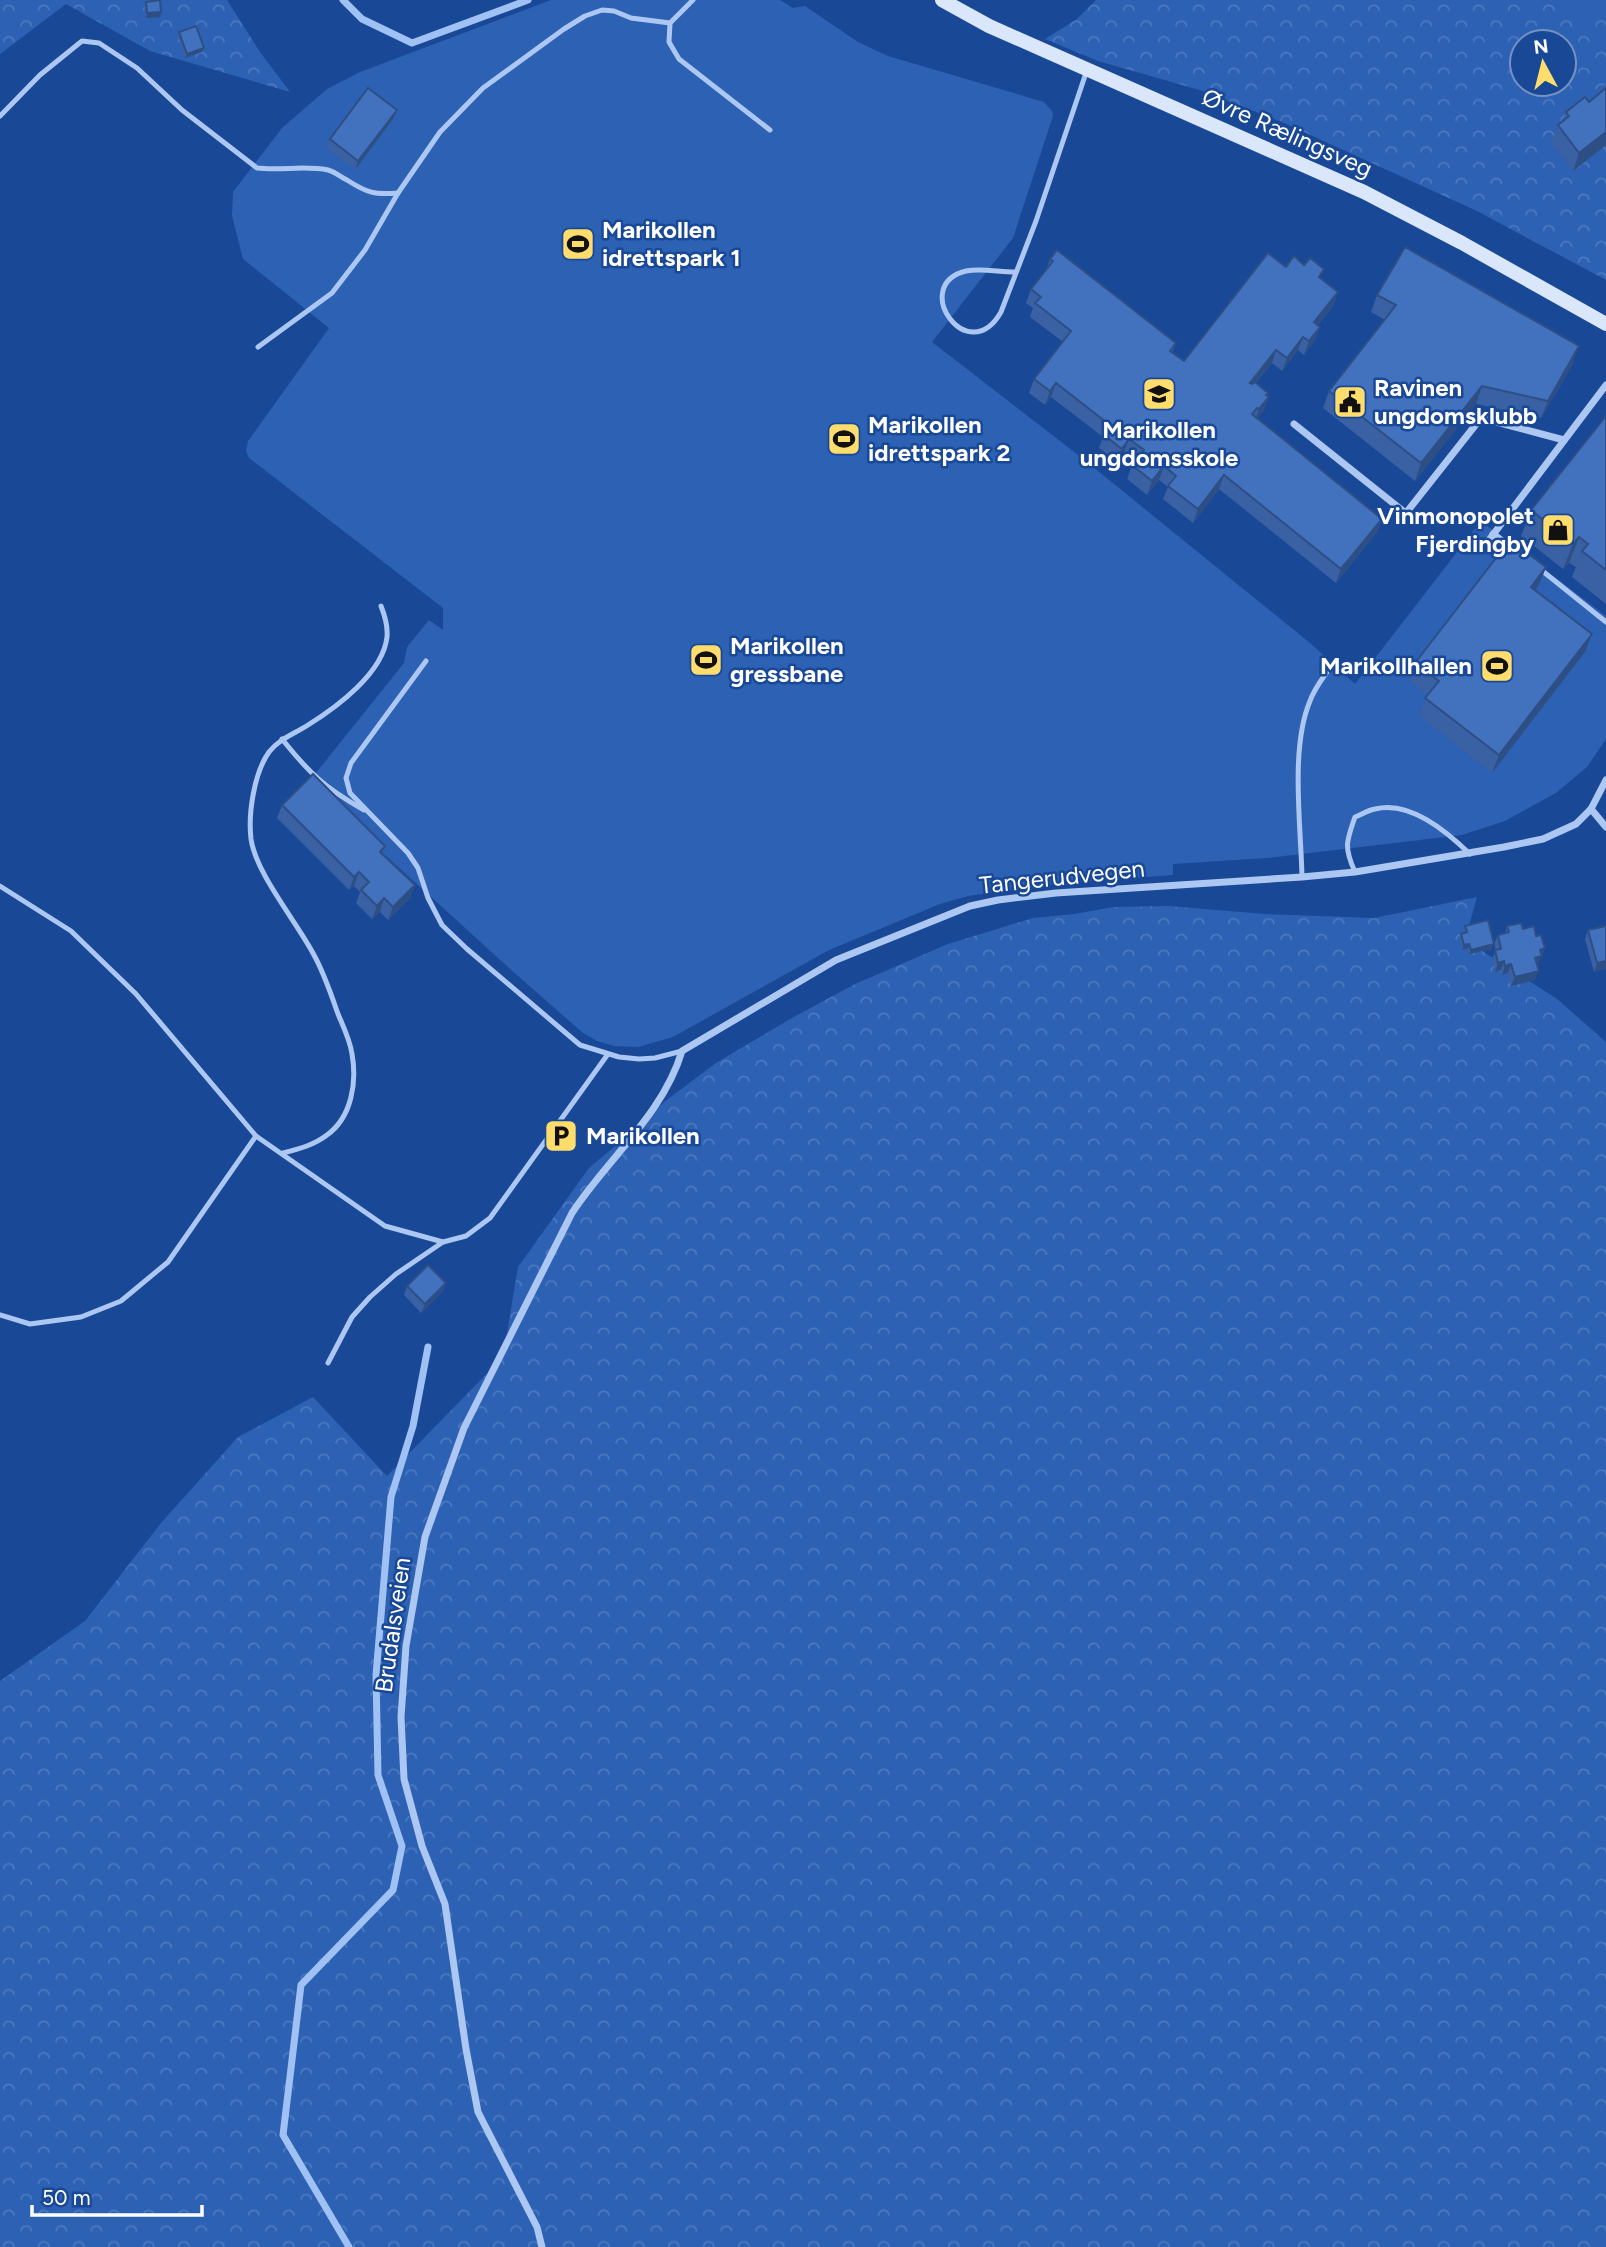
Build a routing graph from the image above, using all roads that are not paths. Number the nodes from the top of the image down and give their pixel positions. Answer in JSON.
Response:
{"nodes":[{"id":1,"x":693,"y":0,"type":"edge"},
{"id":2,"x":942,"y":0,"type":"edge"},
{"id":3,"x":670,"y":23,"type":"junction"},
{"id":4,"x":1087,"y":69,"type":"junction"},
{"id":5,"x":0,"y":116,"type":"edge"},
{"id":6,"x":770,"y":130,"type":"dead end"},
{"id":7,"x":398,"y":193,"type":"junction"},
{"id":8,"x":1015,"y":272,"type":"junction"},
{"id":9,"x":1606,"y":324,"type":"edge"},
{"id":10,"x":258,"y":347,"type":"dead end"},
{"id":11,"x":1606,"y":384,"type":"edge"},
{"id":12,"x":1294,"y":424,"type":"dead end"},
{"id":13,"x":1564,"y":440,"type":"junction"},
{"id":14,"x":1406,"y":513,"type":"junction"},
{"id":15,"x":1507,"y":516,"type":"junction"},
{"id":16,"x":1513,"y":549,"type":"joint"},
{"id":17,"x":1522,"y":556,"type":"edge"},
{"id":18,"x":1531,"y":563,"type":"edge"},
{"id":19,"x":381,"y":606,"type":"dead end"},
{"id":20,"x":1606,"y":622,"type":"edge"},
{"id":21,"x":426,"y":661,"type":"dead end"},
{"id":22,"x":1329,"y":668,"type":"dead end"},
{"id":23,"x":282,"y":739,"type":"junction"},
{"id":24,"x":1606,"y":780,"type":"edge"},
{"id":25,"x":1591,"y":809,"type":"junction"},
{"id":26,"x":370,"y":813,"type":"junction"},
{"id":27,"x":1606,"y":827,"type":"edge"},
{"id":28,"x":1470,"y":853,"type":"junction"},
{"id":29,"x":1355,"y":872,"type":"junction"},
{"id":30,"x":1302,"y":877,"type":"junction"},
{"id":31,"x":0,"y":886,"type":"edge"},
{"id":32,"x":682,"y":1051,"type":"junction"},
{"id":33,"x":608,"y":1054,"type":"junction"},
{"id":34,"x":256,"y":1136,"type":"junction"},
{"id":35,"x":283,"y":1153,"type":"junction"},
{"id":36,"x":443,"y":1242,"type":"junction"},
{"id":37,"x":0,"y":1315,"type":"edge"},
{"id":38,"x":328,"y":1363,"type":"dead end"},
{"id":39,"x":542,"y":2247,"type":"edge"}],
"edges":[{"from":1,"to":3,"type":"lane"},
{"from":2,"to":4,"type":"main road","name":"Øvre Rælingsveg"},
{"from":3,"to":6,"type":"lane"},
{"from":3,"to":7,"type":"lane"},
{"from":4,"to":8,"type":"lane"},
{"from":4,"to":9,"type":"main road","name":"Øvre Rælingsveg"},
{"from":5,"to":7,"type":"lane"},
{"from":7,"to":10,"type":"lane"},
{"from":8,"to":8,"type":"lane"},
{"from":11,"to":13,"type":"street"},
{"from":12,"to":14,"type":"street"},
{"from":13,"to":14,"type":"street"},
{"from":13,"to":15,"type":"street"},
{"from":14,"to":15,"type":"street"},
{"from":15,"to":16,"type":"street"},
{"from":16,"to":17,"type":"lane"},
{"from":18,"to":20,"type":"lane"},
{"from":19,"to":23,"type":"lane"},
{"from":21,"to":26,"type":"lane"},
{"from":22,"to":30,"type":"lane"},
{"from":23,"to":26,"type":"lane"},
{"from":23,"to":35,"type":"lane"},
{"from":24,"to":25,"type":"street","name":"Tangerudvegen"},
{"from":25,"to":27,"type":"street"},
{"from":25,"to":28,"type":"street","name":"Tangerudvegen"},
{"from":26,"to":33,"type":"lane"},
{"from":28,"to":29,"type":"street","name":"Tangerudvegen"},
{"from":28,"to":29,"type":"lane"},
{"from":29,"to":30,"type":"street","name":"Tangerudvegen"},
{"from":30,"to":32,"type":"street","name":"Tangerudvegen"},
{"from":31,"to":34,"type":"lane"},
{"from":32,"to":33,"type":"lane"},
{"from":32,"to":39,"type":"street","name":"Brudalsveien"},
{"from":33,"to":36,"type":"lane"},
{"from":34,"to":35,"type":"lane"},
{"from":34,"to":37,"type":"lane"},
{"from":35,"to":36,"type":"lane"},
{"from":36,"to":38,"type":"lane"}]}
